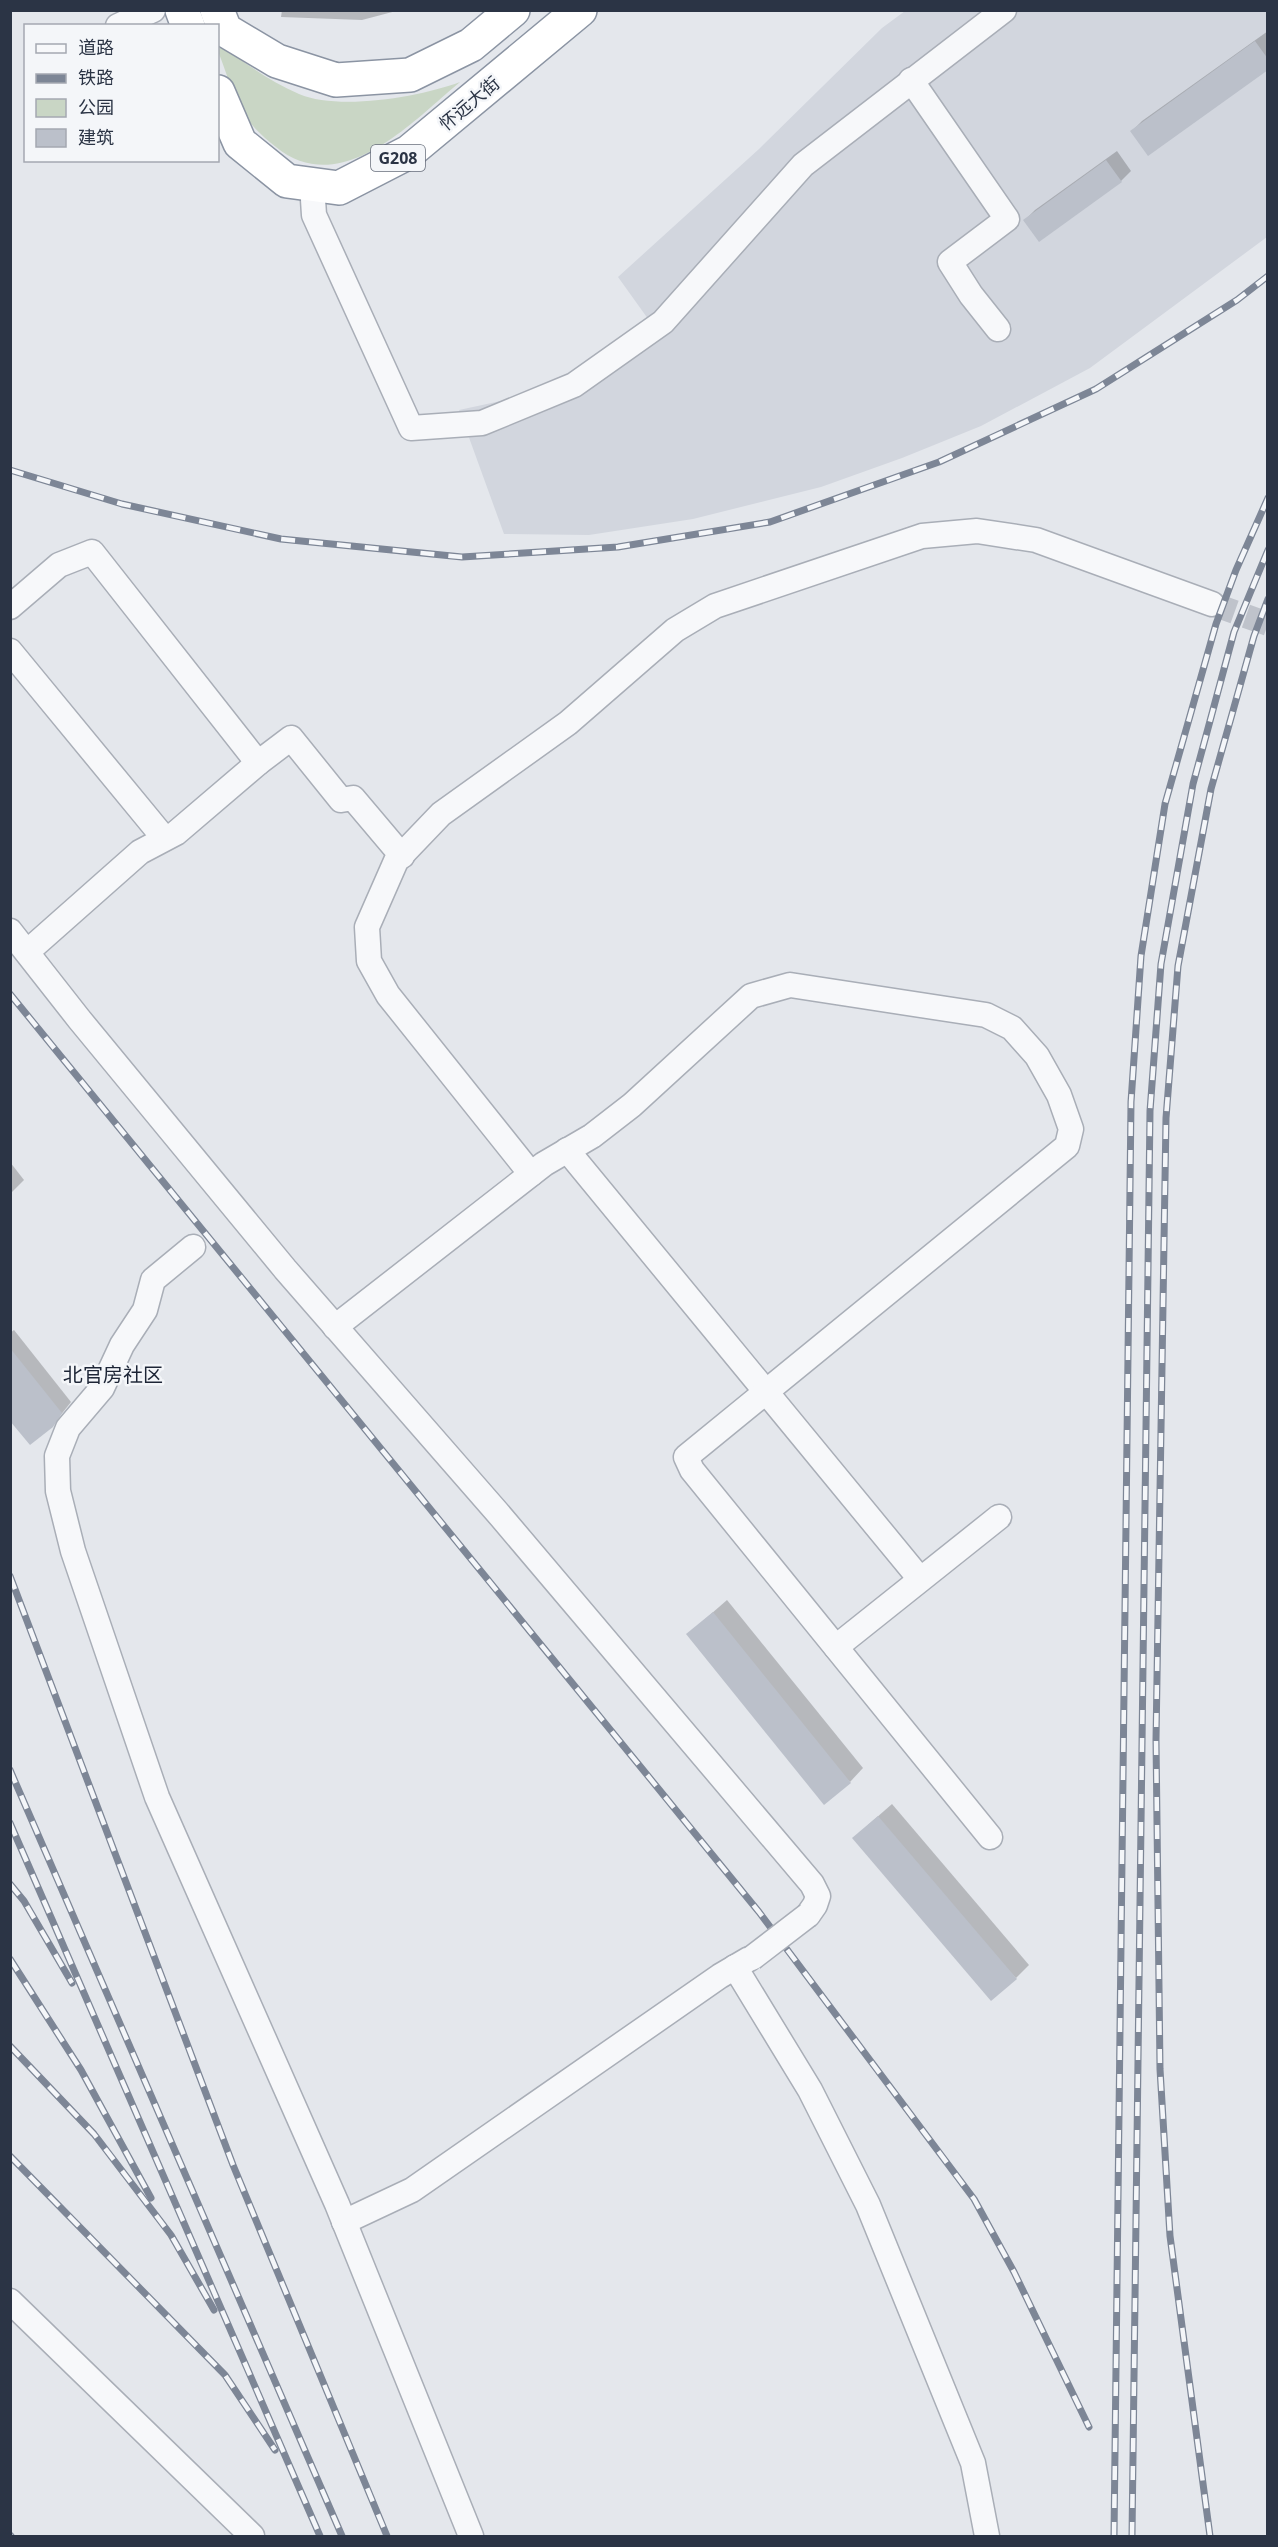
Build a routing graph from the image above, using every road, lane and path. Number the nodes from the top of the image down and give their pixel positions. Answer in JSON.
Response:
{"nodes":[{"id":1,"x":153,"y":10,"type":"edge"},
{"id":2,"x":513,"y":10,"type":"edge"},
{"id":3,"x":580,"y":10,"type":"edge"},
{"id":4,"x":1004,"y":10,"type":"edge"},
{"id":5,"x":221,"y":20,"type":"edge"},
{"id":6,"x":122,"y":24,"type":"edge"},
{"id":7,"x":911,"y":80,"type":"junction"},
{"id":8,"x":219,"y":94,"type":"edge"},
{"id":9,"x":312,"y":184,"type":"junction"},
{"id":10,"x":998,"y":329,"type":"dead end"},
{"id":11,"x":1212,"y":604,"type":"tunnel mouth"},
{"id":12,"x":10,"y":607,"type":"edge"},
{"id":13,"x":10,"y":651,"type":"edge"},
{"id":14,"x":258,"y":763,"type":"junction"},
{"id":15,"x":164,"y":838,"type":"junction"},
{"id":16,"x":402,"y":856,"type":"junction"},
{"id":17,"x":10,"y":931,"type":"edge"},
{"id":18,"x":27,"y":952,"type":"junction"},
{"id":19,"x":567,"y":1150,"type":"junction"},
{"id":20,"x":531,"y":1174,"type":"junction"},
{"id":21,"x":193,"y":1247,"type":"dead end"},
{"id":22,"x":335,"y":1326,"type":"junction"},
{"id":23,"x":765,"y":1390,"type":"junction"},
{"id":24,"x":999,"y":1517,"type":"dead end"},
{"id":25,"x":920,"y":1579,"type":"junction"},
{"id":26,"x":836,"y":1647,"type":"junction"},
{"id":27,"x":990,"y":1837,"type":"dead end"},
{"id":28,"x":743,"y":1962,"type":"junction"},
{"id":29,"x":344,"y":2222,"type":"junction"},
{"id":30,"x":10,"y":2301,"type":"edge"},
{"id":31,"x":252,"y":2536,"type":"edge"},
{"id":32,"x":471,"y":2536,"type":"edge"},
{"id":33,"x":987,"y":2536,"type":"edge"}],
"edges":[{"from":1,"to":6,"type":"street"},
{"from":2,"to":5,"type":"highway"},
{"from":3,"to":9,"type":"highway","name":"怀远大街","number":"G208"},
{"from":4,"to":7,"type":"street"},
{"from":7,"to":9,"type":"street"},
{"from":7,"to":10,"type":"street"},
{"from":8,"to":9,"type":"highway","name":"怀远大街","number":"G208"},
{"from":11,"to":16,"type":"street"},
{"from":12,"to":14,"type":"street"},
{"from":13,"to":15,"type":"street"},
{"from":14,"to":15,"type":"street"},
{"from":14,"to":16,"type":"street"},
{"from":15,"to":18,"type":"street"},
{"from":16,"to":20,"type":"street"},
{"from":17,"to":18,"type":"street"},
{"from":18,"to":22,"type":"street"},
{"from":19,"to":20,"type":"street"},
{"from":19,"to":23,"type":"street"},
{"from":19,"to":23,"type":"street"},
{"from":20,"to":22,"type":"street"},
{"from":21,"to":29,"type":"street"},
{"from":22,"to":28,"type":"street","bridge":true},
{"from":23,"to":25,"type":"street"},
{"from":23,"to":26,"type":"street"},
{"from":24,"to":25,"type":"street"},
{"from":25,"to":26,"type":"street"},
{"from":26,"to":27,"type":"street"},
{"from":28,"to":29,"type":"street"},
{"from":28,"to":33,"type":"street"},
{"from":29,"to":32,"type":"street"},
{"from":30,"to":31,"type":"street"}]}
